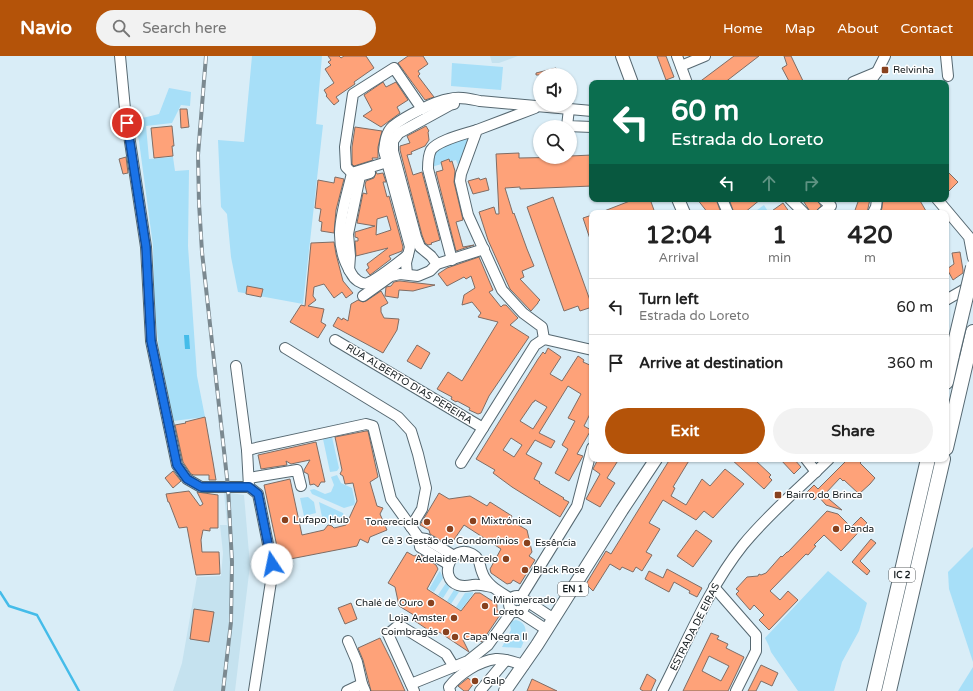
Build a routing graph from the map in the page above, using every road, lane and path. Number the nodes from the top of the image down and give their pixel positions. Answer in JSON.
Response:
{"nodes":[{"id":1,"x":120,"y":56,"type":"edge"},
{"id":2,"x":622,"y":56,"type":"edge"},
{"id":3,"x":705,"y":56,"type":"edge"},
{"id":4,"x":885,"y":56,"type":"edge"},
{"id":5,"x":946,"y":56,"type":"edge"},
{"id":6,"x":679,"y":61,"type":"edge"},
{"id":7,"x":877,"y":72,"type":"junction"},
{"id":8,"x":948,"y":76,"type":"dead end"},
{"id":9,"x":631,"y":80,"type":"edge"},
{"id":10,"x":686,"y":80,"type":"edge"},
{"id":11,"x":860,"y":80,"type":"edge"},
{"id":12,"x":871,"y":80,"type":"edge"},
{"id":13,"x":480,"y":101,"type":"junction"},
{"id":14,"x":533,"y":107,"type":"edge"},
{"id":15,"x":422,"y":108,"type":"junction"},
{"id":16,"x":533,"y":109,"type":"edge"},
{"id":17,"x":577,"y":110,"type":"edge"},
{"id":18,"x":589,"y":111,"type":"edge"},
{"id":19,"x":569,"y":112,"type":"edge"},
{"id":20,"x":589,"y":127,"type":"edge"},
{"id":21,"x":477,"y":130,"type":"junction"},
{"id":22,"x":387,"y":165,"type":"junction"},
{"id":23,"x":352,"y":173,"type":"junction"},
{"id":24,"x":793,"y":202,"type":"edge"},
{"id":25,"x":801,"y":210,"type":"edge"},
{"id":26,"x":949,"y":216,"type":"edge"},
{"id":27,"x":484,"y":249,"type":"junction"},
{"id":28,"x":408,"y":255,"type":"junction"},
{"id":29,"x":973,"y":258,"type":"edge"},
{"id":30,"x":452,"y":260,"type":"junction"},
{"id":31,"x":437,"y":264,"type":"junction"},
{"id":32,"x":973,"y":267,"type":"edge"},
{"id":33,"x":348,"y":270,"type":"junction"},
{"id":34,"x":407,"y":274,"type":"junction"},
{"id":35,"x":973,"y":285,"type":"edge"},
{"id":36,"x":362,"y":296,"type":"dead end"},
{"id":37,"x":949,"y":298,"type":"edge"},
{"id":38,"x":972,"y":338,"type":"edge"},
{"id":39,"x":544,"y":339,"type":"junction"},
{"id":40,"x":335,"y":340,"type":"dead end"},
{"id":41,"x":285,"y":348,"type":"dead end"},
{"id":42,"x":589,"y":349,"type":"edge"},
{"id":43,"x":236,"y":366,"type":"dead end"},
{"id":44,"x":949,"y":368,"type":"edge"},
{"id":45,"x":483,"y":428,"type":"junction"},
{"id":46,"x":949,"y":435,"type":"edge"},
{"id":47,"x":247,"y":450,"type":"junction"},
{"id":48,"x":589,"y":460,"type":"edge"},
{"id":49,"x":654,"y":462,"type":"edge"},
{"id":50,"x":808,"y":462,"type":"edge"},
{"id":51,"x":826,"y":462,"type":"edge"},
{"id":52,"x":927,"y":462,"type":"edge"},
{"id":53,"x":942,"y":462,"type":"edge"},
{"id":54,"x":461,"y":464,"type":"dead end"},
{"id":55,"x":816,"y":472,"type":"junction"},
{"id":56,"x":249,"y":482,"type":"junction"},
{"id":57,"x":301,"y":486,"type":"dead end"},
{"id":58,"x":411,"y":527,"type":"junction"},
{"id":59,"x":451,"y":560,"type":"junction"},
{"id":60,"x":492,"y":587,"type":"junction"},
{"id":61,"x":714,"y":587,"type":"junction"},
{"id":62,"x":519,"y":599,"type":"junction"},
{"id":63,"x":516,"y":611,"type":"junction"},
{"id":64,"x":554,"y":619,"type":"junction"},
{"id":65,"x":547,"y":630,"type":"junction"},
{"id":66,"x":348,"y":641,"type":"dead end"},
{"id":67,"x":506,"y":660,"type":"junction"},
{"id":68,"x":524,"y":665,"type":"junction"},
{"id":69,"x":454,"y":667,"type":"junction"},
{"id":70,"x":363,"y":688,"type":"edge"},
{"id":71,"x":413,"y":688,"type":"edge"},
{"id":72,"x":448,"y":690,"type":"edge"},
{"id":73,"x":254,"y":691,"type":"edge"},
{"id":74,"x":346,"y":691,"type":"edge"},
{"id":75,"x":480,"y":691,"type":"edge"},
{"id":76,"x":505,"y":691,"type":"edge"},
{"id":77,"x":662,"y":691,"type":"edge"},
{"id":78,"x":736,"y":691,"type":"edge"},
{"id":79,"x":874,"y":691,"type":"edge"},
{"id":80,"x":889,"y":691,"type":"edge"}],
"edges":[{"from":1,"to":56,"type":"street"},
{"from":2,"to":9,"type":"main road"},
{"from":3,"to":6,"type":"street"},
{"from":4,"to":7,"type":"street"},
{"from":5,"to":8,"type":"street"},
{"from":6,"to":10,"type":"street"},
{"from":7,"to":11,"type":"street"},
{"from":7,"to":12,"type":"street"},
{"from":13,"to":14,"type":"street"},
{"from":13,"to":15,"type":"street"},
{"from":13,"to":31,"type":"street"},
{"from":15,"to":22,"type":"street"},
{"from":15,"to":23,"type":"street"},
{"from":16,"to":21,"type":"street"},
{"from":17,"to":18,"type":"street"},
{"from":19,"to":20,"type":"street"},
{"from":21,"to":27,"type":"street"},
{"from":21,"to":30,"type":"street"},
{"from":22,"to":23,"type":"street"},
{"from":22,"to":28,"type":"street"},
{"from":22,"to":33,"type":"street"},
{"from":23,"to":33,"type":"street"},
{"from":24,"to":25,"type":"street"},
{"from":26,"to":29,"type":"street"},
{"from":27,"to":30,"type":"street"},
{"from":27,"to":39,"type":"street"},
{"from":28,"to":33,"type":"street"},
{"from":28,"to":34,"type":"street"},
{"from":30,"to":31,"type":"street"},
{"from":31,"to":34,"type":"street"},
{"from":32,"to":44,"type":"highway","bridge":true},
{"from":34,"to":36,"type":"street"},
{"from":35,"to":37,"type":"street"},
{"from":38,"to":46,"type":"highway"},
{"from":39,"to":42,"type":"street"},
{"from":39,"to":45,"type":"street","name":"RUA ALBERTO DIAS PEREIRA"},
{"from":40,"to":45,"type":"street","name":"RUA ALBERTO DIAS PEREIRA"},
{"from":41,"to":58,"type":"street"},
{"from":43,"to":47,"type":"street"},
{"from":45,"to":54,"type":"street","name":"RUA ALBERTO DIAS PEREIRA"},
{"from":47,"to":56,"type":"street"},
{"from":47,"to":58,"type":"street"},
{"from":48,"to":62,"type":"street"},
{"from":49,"to":64,"type":"main road","number":"EN 1"},
{"from":50,"to":55,"type":"street"},
{"from":51,"to":55,"type":"street","name":"ESTRADA DE EIRAS"},
{"from":52,"to":79,"type":"highway","number":"IC 2"},
{"from":53,"to":80,"type":"highway","number":"IC 2"},
{"from":55,"to":61,"type":"street","name":"ESTRADA DE EIRAS"},
{"from":56,"to":57,"type":"street"},
{"from":56,"to":73,"type":"street"},
{"from":58,"to":59,"type":"street"},
{"from":59,"to":60,"type":"street"},
{"from":59,"to":60,"type":"street"},
{"from":60,"to":62,"type":"street"},
{"from":61,"to":77,"type":"street","name":"ESTRADA DE EIRAS"},
{"from":61,"to":78,"type":"street"},
{"from":62,"to":63,"type":"street"},
{"from":62,"to":63,"type":"street"},
{"from":62,"to":64,"type":"street"},
{"from":63,"to":65,"type":"street"},
{"from":63,"to":69,"type":"street"},
{"from":64,"to":65,"type":"main road","number":"EN 1"},
{"from":65,"to":68,"type":"main road","number":"EN 1"},
{"from":66,"to":70,"type":"street"},
{"from":67,"to":68,"type":"street"},
{"from":67,"to":72,"type":"street"},
{"from":67,"to":75,"type":"street"},
{"from":68,"to":76,"type":"main road","number":"EN 1"},
{"from":69,"to":71,"type":"street"},
{"from":69,"to":71,"type":"street"},
{"from":70,"to":74,"type":"street"}]}
